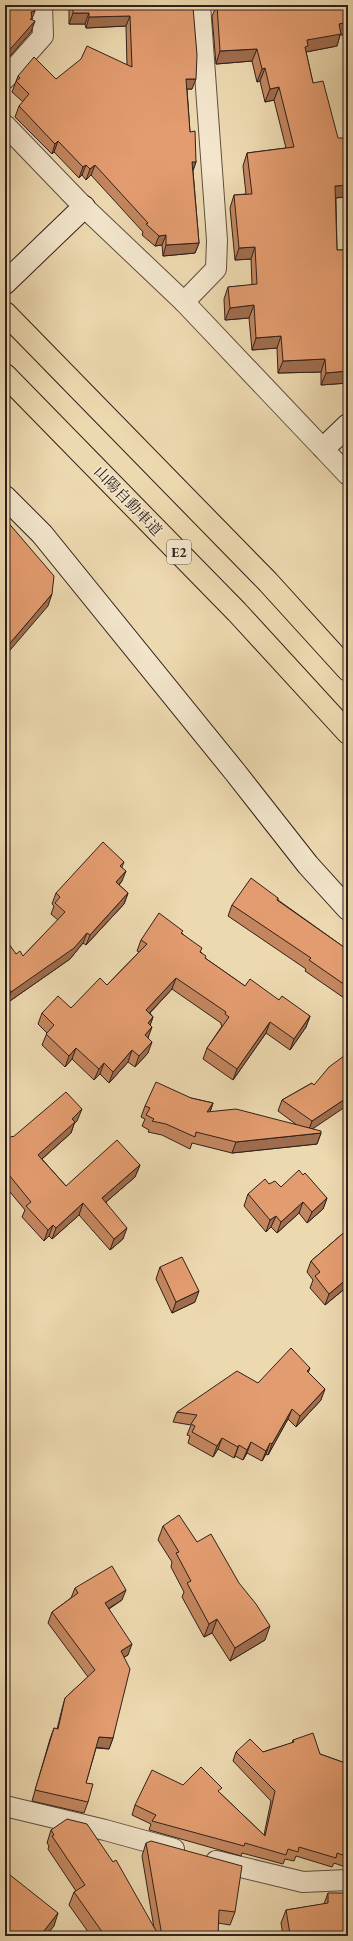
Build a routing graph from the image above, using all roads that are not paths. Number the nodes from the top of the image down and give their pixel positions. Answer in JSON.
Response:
{"nodes":[{"id":1,"x":42,"y":5,"type":"edge"},
{"id":2,"x":200,"y":5,"type":"edge"},
{"id":3,"x":5,"y":79,"type":"edge"},
{"id":4,"x":5,"y":125,"type":"edge"},
{"id":5,"x":84,"y":206,"type":"junction"},
{"id":6,"x":5,"y":283,"type":"edge"},
{"id":7,"x":184,"y":302,"type":"junction"},
{"id":8,"x":5,"y":313,"type":"edge"},
{"id":9,"x":5,"y":375,"type":"edge"},
{"id":10,"x":348,"y":425,"type":"edge"},
{"id":11,"x":324,"y":448,"type":"junction"},
{"id":12,"x":348,"y":474,"type":"edge"},
{"id":13,"x":5,"y":497,"type":"edge"},
{"id":14,"x":348,"y":670,"type":"edge"},
{"id":15,"x":348,"y":733,"type":"edge"},
{"id":16,"x":348,"y":909,"type":"edge"},
{"id":17,"x":5,"y":1806,"type":"edge"},
{"id":18,"x":348,"y":1880,"type":"edge"}],
"edges":[{"from":1,"to":3,"type":"street"},
{"from":2,"to":7,"type":"street"},
{"from":4,"to":5,"type":"street"},
{"from":5,"to":6,"type":"street"},
{"from":5,"to":7,"type":"street"},
{"from":7,"to":11,"type":"street"},
{"from":8,"to":14,"type":"highway"},
{"from":9,"to":15,"type":"highway","name":"山陽自動車道","number":"E2"},
{"from":10,"to":11,"type":"street"},
{"from":11,"to":12,"type":"street"},
{"from":13,"to":16,"type":"street"},
{"from":17,"to":18,"type":"street"}]}
